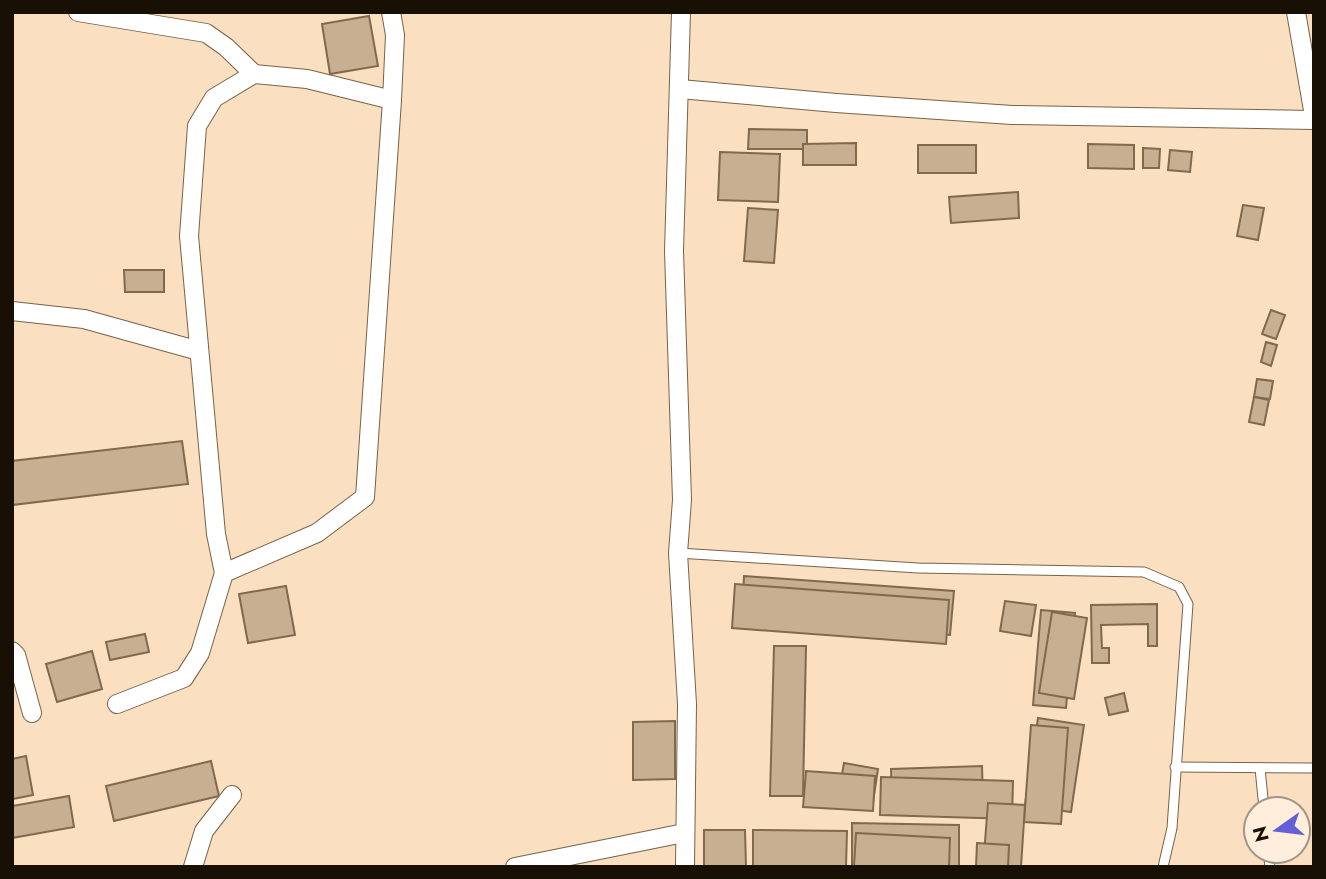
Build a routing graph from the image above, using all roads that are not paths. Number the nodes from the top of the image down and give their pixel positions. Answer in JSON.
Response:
{"nodes":[{"id":1,"x":78,"y":12,"type":"edge"},
{"id":2,"x":391,"y":12,"type":"edge"},
{"id":3,"x":681,"y":12,"type":"edge"},
{"id":4,"x":1296,"y":12,"type":"edge"},
{"id":5,"x":254,"y":74,"type":"junction"},
{"id":6,"x":680,"y":89,"type":"junction"},
{"id":7,"x":392,"y":100,"type":"junction"},
{"id":8,"x":1314,"y":118,"type":"edge"},
{"id":9,"x":12,"y":311,"type":"edge"},
{"id":10,"x":199,"y":351,"type":"junction"},
{"id":11,"x":678,"y":553,"type":"junction"},
{"id":12,"x":224,"y":573,"type":"junction"},
{"id":13,"x":12,"y":651,"type":"edge"},
{"id":14,"x":117,"y":704,"type":"dead end"},
{"id":15,"x":32,"y":713,"type":"dead end"},
{"id":16,"x":1175,"y":767,"type":"junction"},
{"id":17,"x":1260,"y":768,"type":"junction"},
{"id":18,"x":1314,"y":768,"type":"edge"},
{"id":19,"x":232,"y":795,"type":"dead end"},
{"id":20,"x":1263,"y":795,"type":"edge"},
{"id":21,"x":684,"y":833,"type":"junction"},
{"id":22,"x":193,"y":867,"type":"edge"},
{"id":23,"x":515,"y":867,"type":"edge"},
{"id":24,"x":685,"y":867,"type":"edge"},
{"id":25,"x":1163,"y":867,"type":"edge"}],
"edges":[{"from":1,"to":5,"type":"street"},
{"from":2,"to":7,"type":"street"},
{"from":3,"to":6,"type":"street"},
{"from":4,"to":8,"type":"street"},
{"from":5,"to":7,"type":"street"},
{"from":5,"to":10,"type":"street"},
{"from":6,"to":8,"type":"street"},
{"from":6,"to":11,"type":"street"},
{"from":7,"to":12,"type":"street"},
{"from":9,"to":10,"type":"street"},
{"from":10,"to":12,"type":"street"},
{"from":11,"to":16,"type":"lane"},
{"from":11,"to":21,"type":"street"},
{"from":12,"to":14,"type":"street"},
{"from":13,"to":15,"type":"street"},
{"from":16,"to":17,"type":"lane"},
{"from":16,"to":25,"type":"lane"},
{"from":17,"to":18,"type":"lane"},
{"from":17,"to":20,"type":"lane"},
{"from":19,"to":22,"type":"street"},
{"from":21,"to":23,"type":"street"},
{"from":21,"to":24,"type":"street"}]}
